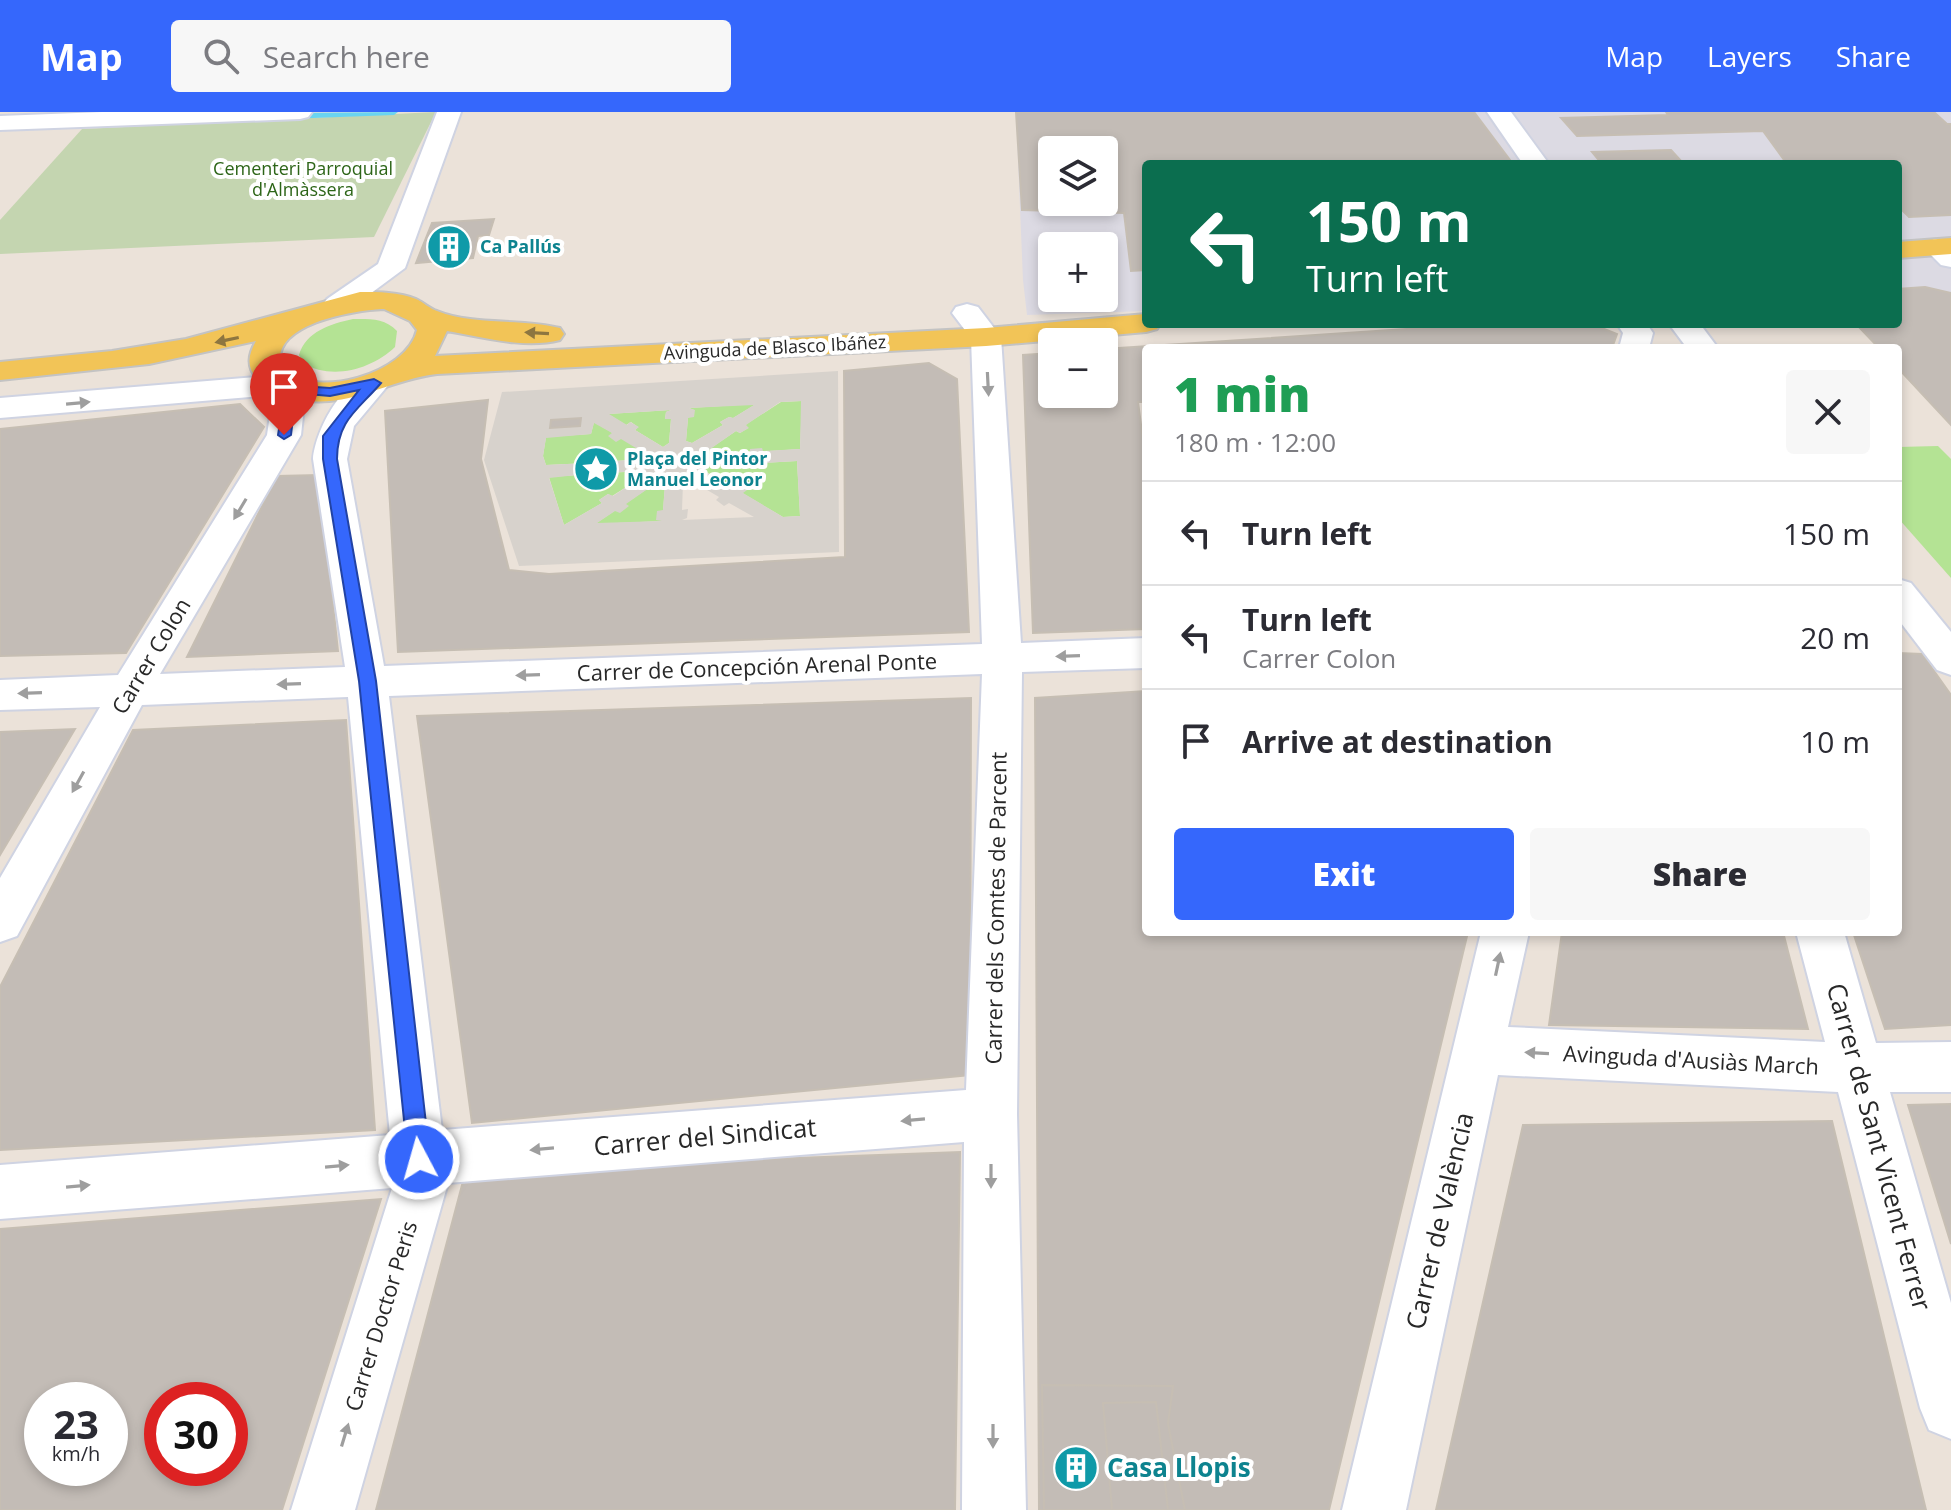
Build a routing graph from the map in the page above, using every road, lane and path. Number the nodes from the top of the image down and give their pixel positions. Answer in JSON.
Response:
{"nodes":[{"id":1,"x":300,"y":112,"type":"edge"},
{"id":2,"x":449,"y":112,"type":"edge"},
{"id":3,"x":1499,"y":112,"type":"edge"},
{"id":4,"x":0,"y":123,"type":"edge"},
{"id":5,"x":1533,"y":160,"type":"edge"},
{"id":6,"x":1902,"y":250,"type":"edge"},
{"id":7,"x":1946,"y":251,"type":"edge"},
{"id":8,"x":391,"y":268,"type":"junction"},
{"id":9,"x":1142,"y":299,"type":"edge"},
{"id":10,"x":337,"y":305,"type":"junction"},
{"id":11,"x":420,"y":313,"type":"junction"},
{"id":12,"x":302,"y":318,"type":"junction"},
{"id":13,"x":1142,"y":323,"type":"edge"},
{"id":14,"x":976,"y":325,"type":"junction"},
{"id":15,"x":1687,"y":328,"type":"edge"},
{"id":16,"x":1700,"y":344,"type":"edge"},
{"id":17,"x":91,"y":364,"type":"junction"},
{"id":18,"x":0,"y":371,"type":"edge"},
{"id":19,"x":389,"y":376,"type":"junction"},
{"id":20,"x":280,"y":382,"type":"junction"},
{"id":21,"x":0,"y":408,"type":"edge"},
{"id":22,"x":1902,"y":602,"type":"edge"},
{"id":23,"x":1911,"y":625,"type":"edge"},
{"id":24,"x":1142,"y":653,"type":"edge"},
{"id":25,"x":1002,"y":658,"type":"junction"},
{"id":26,"x":1951,"y":660,"type":"edge"},
{"id":27,"x":367,"y":681,"type":"junction"},
{"id":28,"x":130,"y":690,"type":"junction"},
{"id":29,"x":0,"y":695,"type":"edge"},
{"id":30,"x":0,"y":921,"type":"edge"},
{"id":31,"x":1504,"y":936,"type":"edge"},
{"id":32,"x":1821,"y":936,"type":"edge"},
{"id":33,"x":1480,"y":1050,"type":"junction"},
{"id":34,"x":1951,"y":1067,"type":"edge"},
{"id":35,"x":1855,"y":1068,"type":"junction"},
{"id":36,"x":991,"y":1114,"type":"junction"},
{"id":37,"x":419,"y":1159,"type":"junction"},
{"id":38,"x":0,"y":1192,"type":"edge"},
{"id":39,"x":1951,"y":1408,"type":"edge"},
{"id":40,"x":323,"y":1510,"type":"edge"},
{"id":41,"x":994,"y":1510,"type":"edge"},
{"id":42,"x":1374,"y":1510,"type":"edge"}],
"edges":[{"from":1,"to":4,"type":"street"},
{"from":2,"to":8,"type":"street"},
{"from":3,"to":5,"type":"street"},
{"from":6,"to":7,"type":"main road"},
{"from":8,"to":10,"type":"street"},
{"from":8,"to":11,"type":"street"},
{"from":9,"to":14,"type":"main road","name":"Avinguda de Blasco Ibáñez"},
{"from":10,"to":11,"type":"main road","name":"Avinguda de Blasco Ibáñez"},
{"from":10,"to":12,"type":"main road","name":"Avinguda de Blasco Ibáñez"},
{"from":14,"to":11,"type":"main road","name":"Avinguda de Blasco Ibáñez","one_way":true},
{"from":11,"to":19,"type":"main road"},
{"from":12,"to":17,"type":"main road","one_way":true},
{"from":12,"to":20,"type":"main road"},
{"from":13,"to":14,"type":"main road","name":"Avinguda de Blasco Ibáñez"},
{"from":14,"to":19,"type":"main road","name":"Avinguda de Blasco Ibáñez"},
{"from":14,"to":25,"type":"street","name":"Carrer dels Comtes de Parcent","one_way":true},
{"from":15,"to":16,"type":"street"},
{"from":17,"to":18,"type":"main road"},
{"from":17,"to":20,"type":"main road"},
{"from":19,"to":20,"type":"main road","name":"Avinguda de Blasco Ibáñez"},
{"from":19,"to":27,"type":"street","name":"Carrer Doctor Peris"},
{"from":21,"to":20,"type":"street","one_way":true},
{"from":20,"to":28,"type":"street","name":"Carrer Colon","one_way":true},
{"from":22,"to":23,"type":"street"},
{"from":23,"to":26,"type":"street"},
{"from":24,"to":25,"type":"street","name":"Carrer de Concepción Arenal Ponte","one_way":true},
{"from":25,"to":27,"type":"street","name":"Carrer de Concepción Arenal Ponte","one_way":true},
{"from":25,"to":36,"type":"street","name":"Carrer dels Comtes de Parcent"},
{"from":27,"to":28,"type":"street","name":"Carrer de Concepción Arenal Ponte","one_way":true},
{"from":27,"to":37,"type":"street","name":"Carrer Doctor Peris"},
{"from":28,"to":29,"type":"street","name":"Carrer de Concepción Arenal Ponte","one_way":true},
{"from":28,"to":30,"type":"street","name":"Carrer Colon","one_way":true},
{"from":33,"to":31,"type":"street","name":"Carrer de València","one_way":true},
{"from":32,"to":35,"type":"street","name":"Carrer de Sant Vicent Ferrer"},
{"from":35,"to":33,"type":"street","name":"Avinguda d'Ausiàs March","one_way":true},
{"from":33,"to":42,"type":"street","name":"Carrer de València"},
{"from":34,"to":35,"type":"street","name":"Avinguda d'Ausiàs March"},
{"from":35,"to":39,"type":"street","name":"Carrer de Sant Vicent Ferrer"},
{"from":36,"to":37,"type":"street","name":"Carrer del Sindicat","one_way":true},
{"from":36,"to":41,"type":"street","name":"Carrer dels Comtes de Parcent","one_way":true},
{"from":38,"to":37,"type":"street","name":"Carrer del Sindicat","one_way":true},
{"from":40,"to":37,"type":"street","name":"Carrer Doctor Peris","one_way":true}]}
